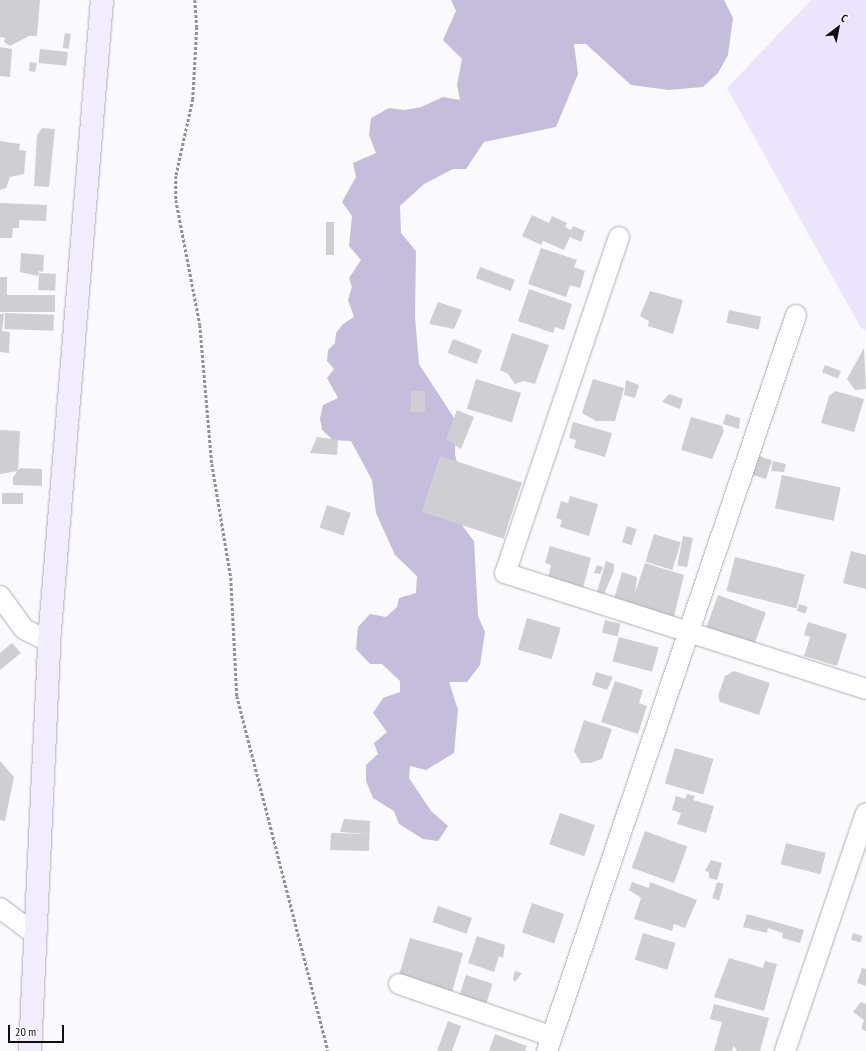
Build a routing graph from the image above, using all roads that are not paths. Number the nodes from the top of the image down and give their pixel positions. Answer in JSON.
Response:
{"nodes":[{"id":1,"x":102,"y":0,"type":"edge"},
{"id":2,"x":619,"y":237,"type":"dead end"},
{"id":3,"x":796,"y":315,"type":"dead end"},
{"id":4,"x":0,"y":596,"type":"edge"},
{"id":5,"x":687,"y":631,"type":"junction"},
{"id":6,"x":49,"y":642,"type":"junction"},
{"id":7,"x":866,"y":688,"type":"edge"},
{"id":8,"x":866,"y":813,"type":"edge"},
{"id":9,"x":0,"y":908,"type":"edge"},
{"id":10,"x":36,"y":935,"type":"junction"},
{"id":11,"x":399,"y":984,"type":"dead end"},
{"id":12,"x":549,"y":1044,"type":"edge"},
{"id":13,"x":30,"y":1051,"type":"edge"},
{"id":14,"x":785,"y":1051,"type":"edge"}],
"edges":[{"from":1,"to":6,"type":"main road"},
{"from":2,"to":5,"type":"street"},
{"from":3,"to":5,"type":"street"},
{"from":4,"to":6,"type":"street"},
{"from":5,"to":7,"type":"street"},
{"from":5,"to":12,"type":"street"},
{"from":6,"to":10,"type":"main road"},
{"from":8,"to":14,"type":"street"},
{"from":9,"to":10,"type":"street"},
{"from":10,"to":13,"type":"main road"},
{"from":11,"to":12,"type":"street"}]}
